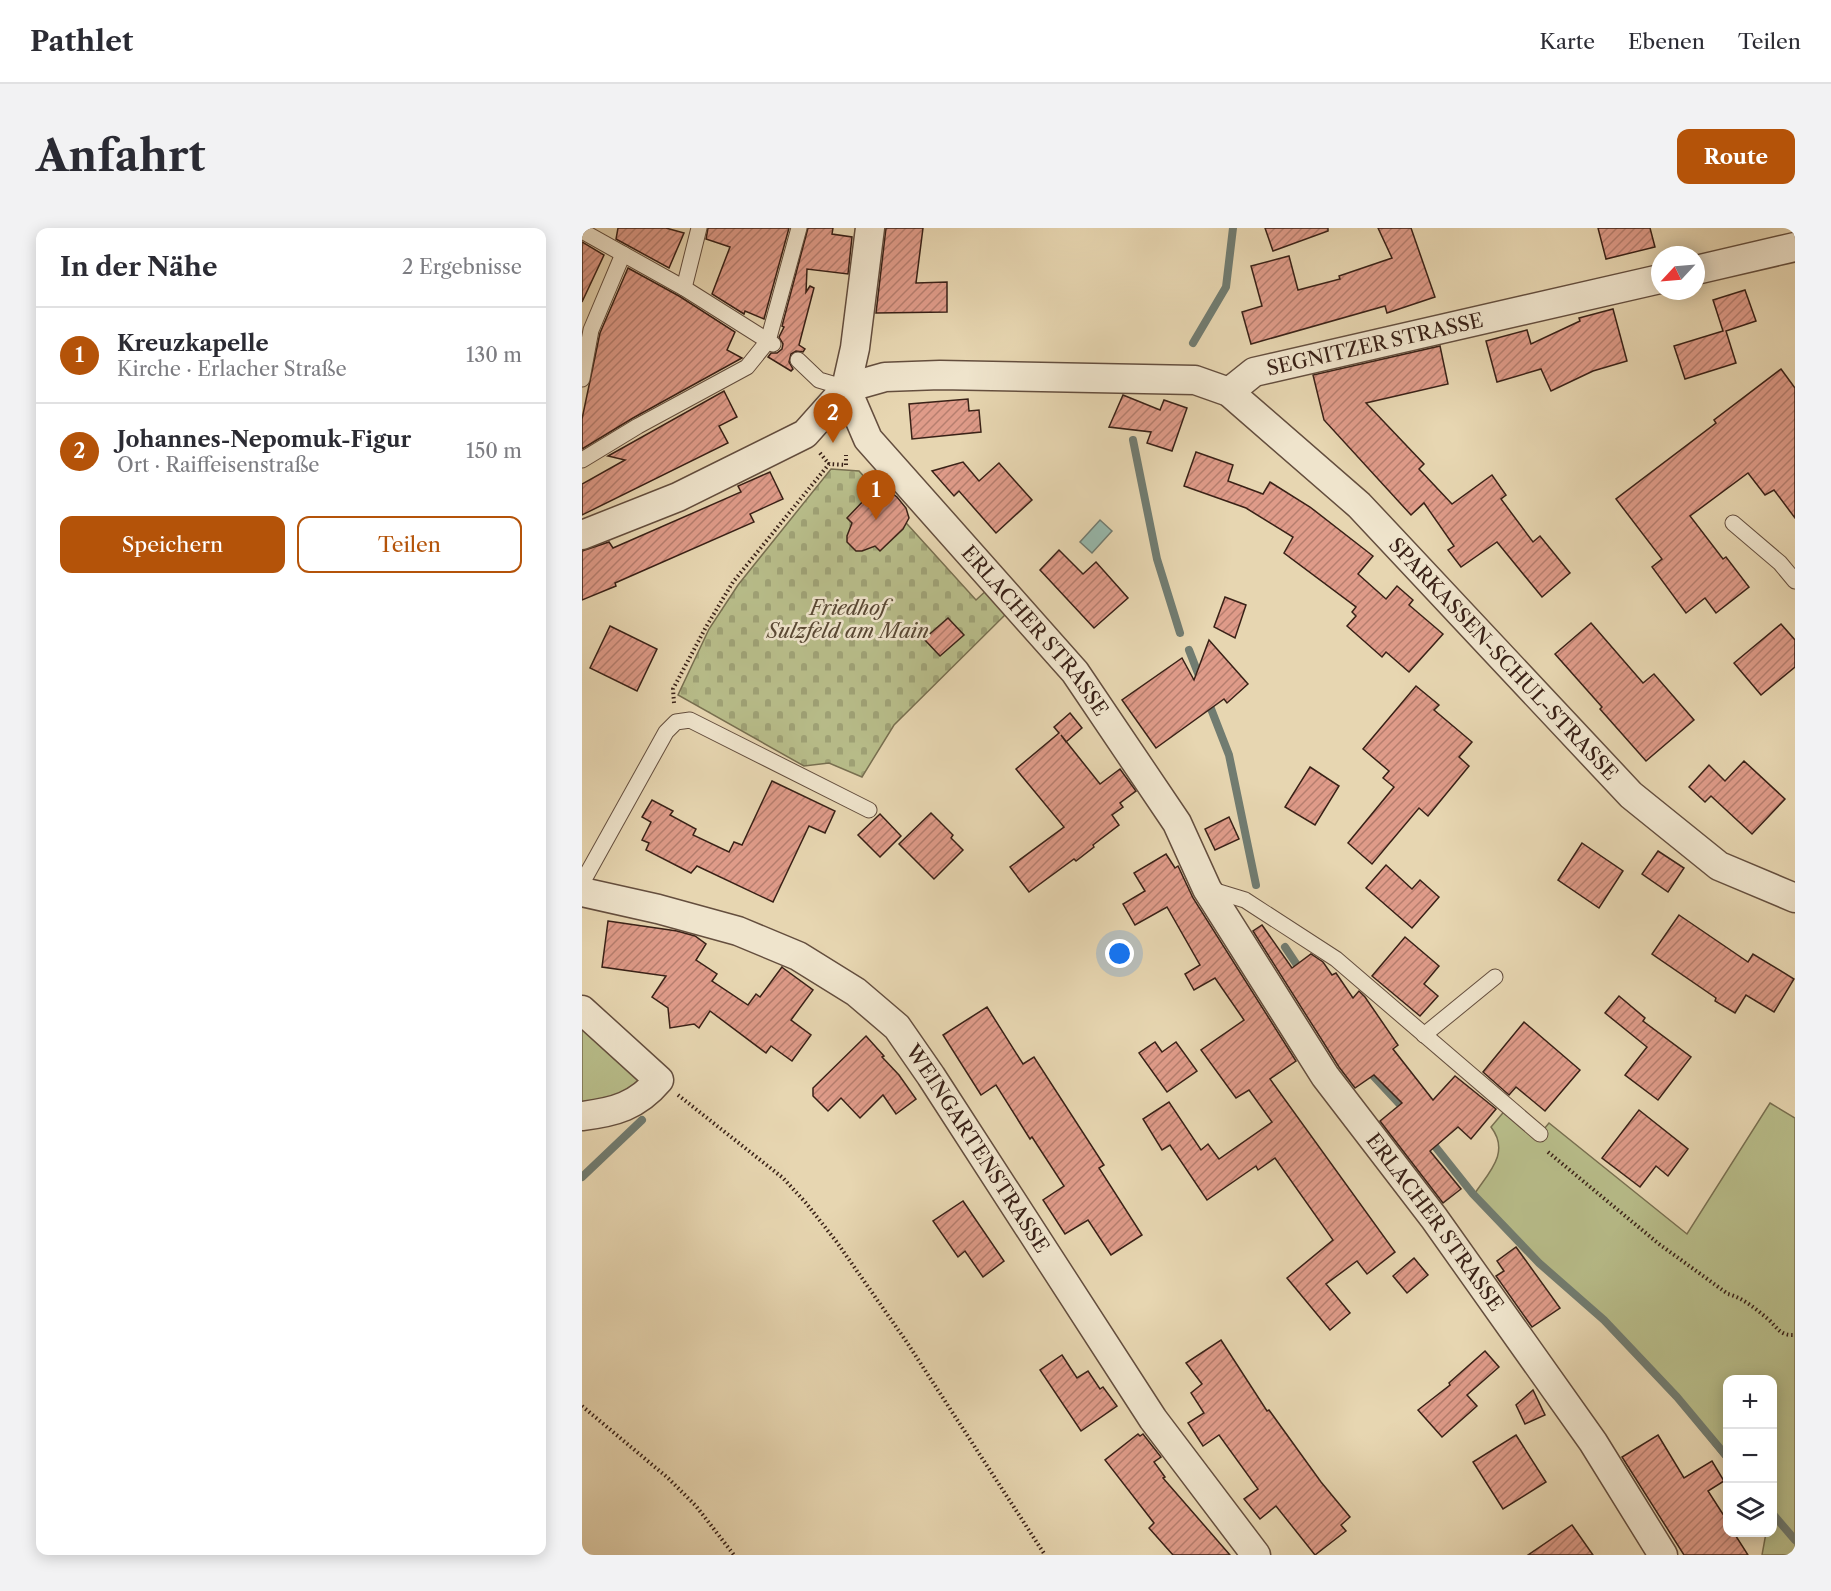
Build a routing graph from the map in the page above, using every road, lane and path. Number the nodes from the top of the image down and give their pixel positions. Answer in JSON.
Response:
{"nodes":[{"id":1,"x":699,"y":228,"type":"edge"},
{"id":2,"x":800,"y":228,"type":"edge"},
{"id":3,"x":870,"y":228,"type":"edge"},
{"id":4,"x":582,"y":231,"type":"edge"},
{"id":5,"x":1795,"y":247,"type":"edge"},
{"id":6,"x":623,"y":254,"type":"junction"},
{"id":7,"x":1705,"y":268,"type":"edge"},
{"id":8,"x":1651,"y":281,"type":"edge"},
{"id":9,"x":684,"y":288,"type":"junction"},
{"id":10,"x":771,"y":343,"type":"junction"},
{"id":11,"x":798,"y":360,"type":"dead end"},
{"id":12,"x":582,"y":379,"type":"edge"},
{"id":13,"x":846,"y":388,"type":"junction"},
{"id":14,"x":1229,"y":393,"type":"junction"},
{"id":15,"x":846,"y":454,"type":"dead end"},
{"id":16,"x":582,"y":459,"type":"edge"},
{"id":17,"x":1733,"y":523,"type":"dead end"},
{"id":18,"x":582,"y":535,"type":"edge"},
{"id":19,"x":1795,"y":581,"type":"edge"},
{"id":20,"x":676,"y":722,"type":"junction"},
{"id":21,"x":869,"y":810,"type":"dead end"},
{"id":22,"x":582,"y":883,"type":"edge"},
{"id":23,"x":1207,"y":889,"type":"junction"},
{"id":24,"x":582,"y":892,"type":"edge"},
{"id":25,"x":1795,"y":898,"type":"edge"},
{"id":26,"x":1495,"y":977,"type":"dead end"},
{"id":27,"x":582,"y":1010,"type":"edge"},
{"id":28,"x":1424,"y":1035,"type":"junction"},
{"id":29,"x":659,"y":1080,"type":"junction"},
{"id":30,"x":582,"y":1116,"type":"edge"},
{"id":31,"x":1540,"y":1134,"type":"joint"},
{"id":32,"x":1795,"y":1335,"type":"edge"},
{"id":33,"x":582,"y":1406,"type":"edge"},
{"id":34,"x":734,"y":1555,"type":"edge"},
{"id":35,"x":1045,"y":1555,"type":"edge"},
{"id":36,"x":1256,"y":1555,"type":"edge"},
{"id":37,"x":1663,"y":1555,"type":"edge"}],
"edges":[{"from":1,"to":9,"type":"lane"},
{"from":2,"to":10,"type":"lane"},
{"from":3,"to":13,"type":"street"},
{"from":4,"to":6,"type":"lane"},
{"from":5,"to":7,"type":"street"},
{"from":6,"to":9,"type":"lane"},
{"from":6,"to":12,"type":"lane"},
{"from":8,"to":14,"type":"street","name":"SEGNITZER STRASSE"},
{"from":9,"to":10,"type":"lane"},
{"from":10,"to":16,"type":"lane"},
{"from":11,"to":13,"type":"lane"},
{"from":13,"to":14,"type":"street"},
{"from":13,"to":18,"type":"street"},
{"from":13,"to":23,"type":"street","name":"ERLACHER STRASSE"},
{"from":14,"to":25,"type":"street","name":"SPARKASSEN-SCHUL-STRASSE"},
{"from":15,"to":20,"type":"path"},
{"from":17,"to":19,"type":"lane"},
{"from":20,"to":21,"type":"lane"},
{"from":20,"to":22,"type":"lane"},
{"from":23,"to":28,"type":"lane"},
{"from":23,"to":37,"type":"street","name":"ERLACHER STRASSE"},
{"from":24,"to":36,"type":"street","name":"WEINGARTENSTRASSE"},
{"from":26,"to":28,"type":"lane"},
{"from":27,"to":29,"type":"street"},
{"from":28,"to":31,"type":"lane"},
{"from":29,"to":30,"type":"street"},
{"from":29,"to":35,"type":"path"},
{"from":31,"to":32,"type":"path"},
{"from":33,"to":34,"type":"path"}]}
